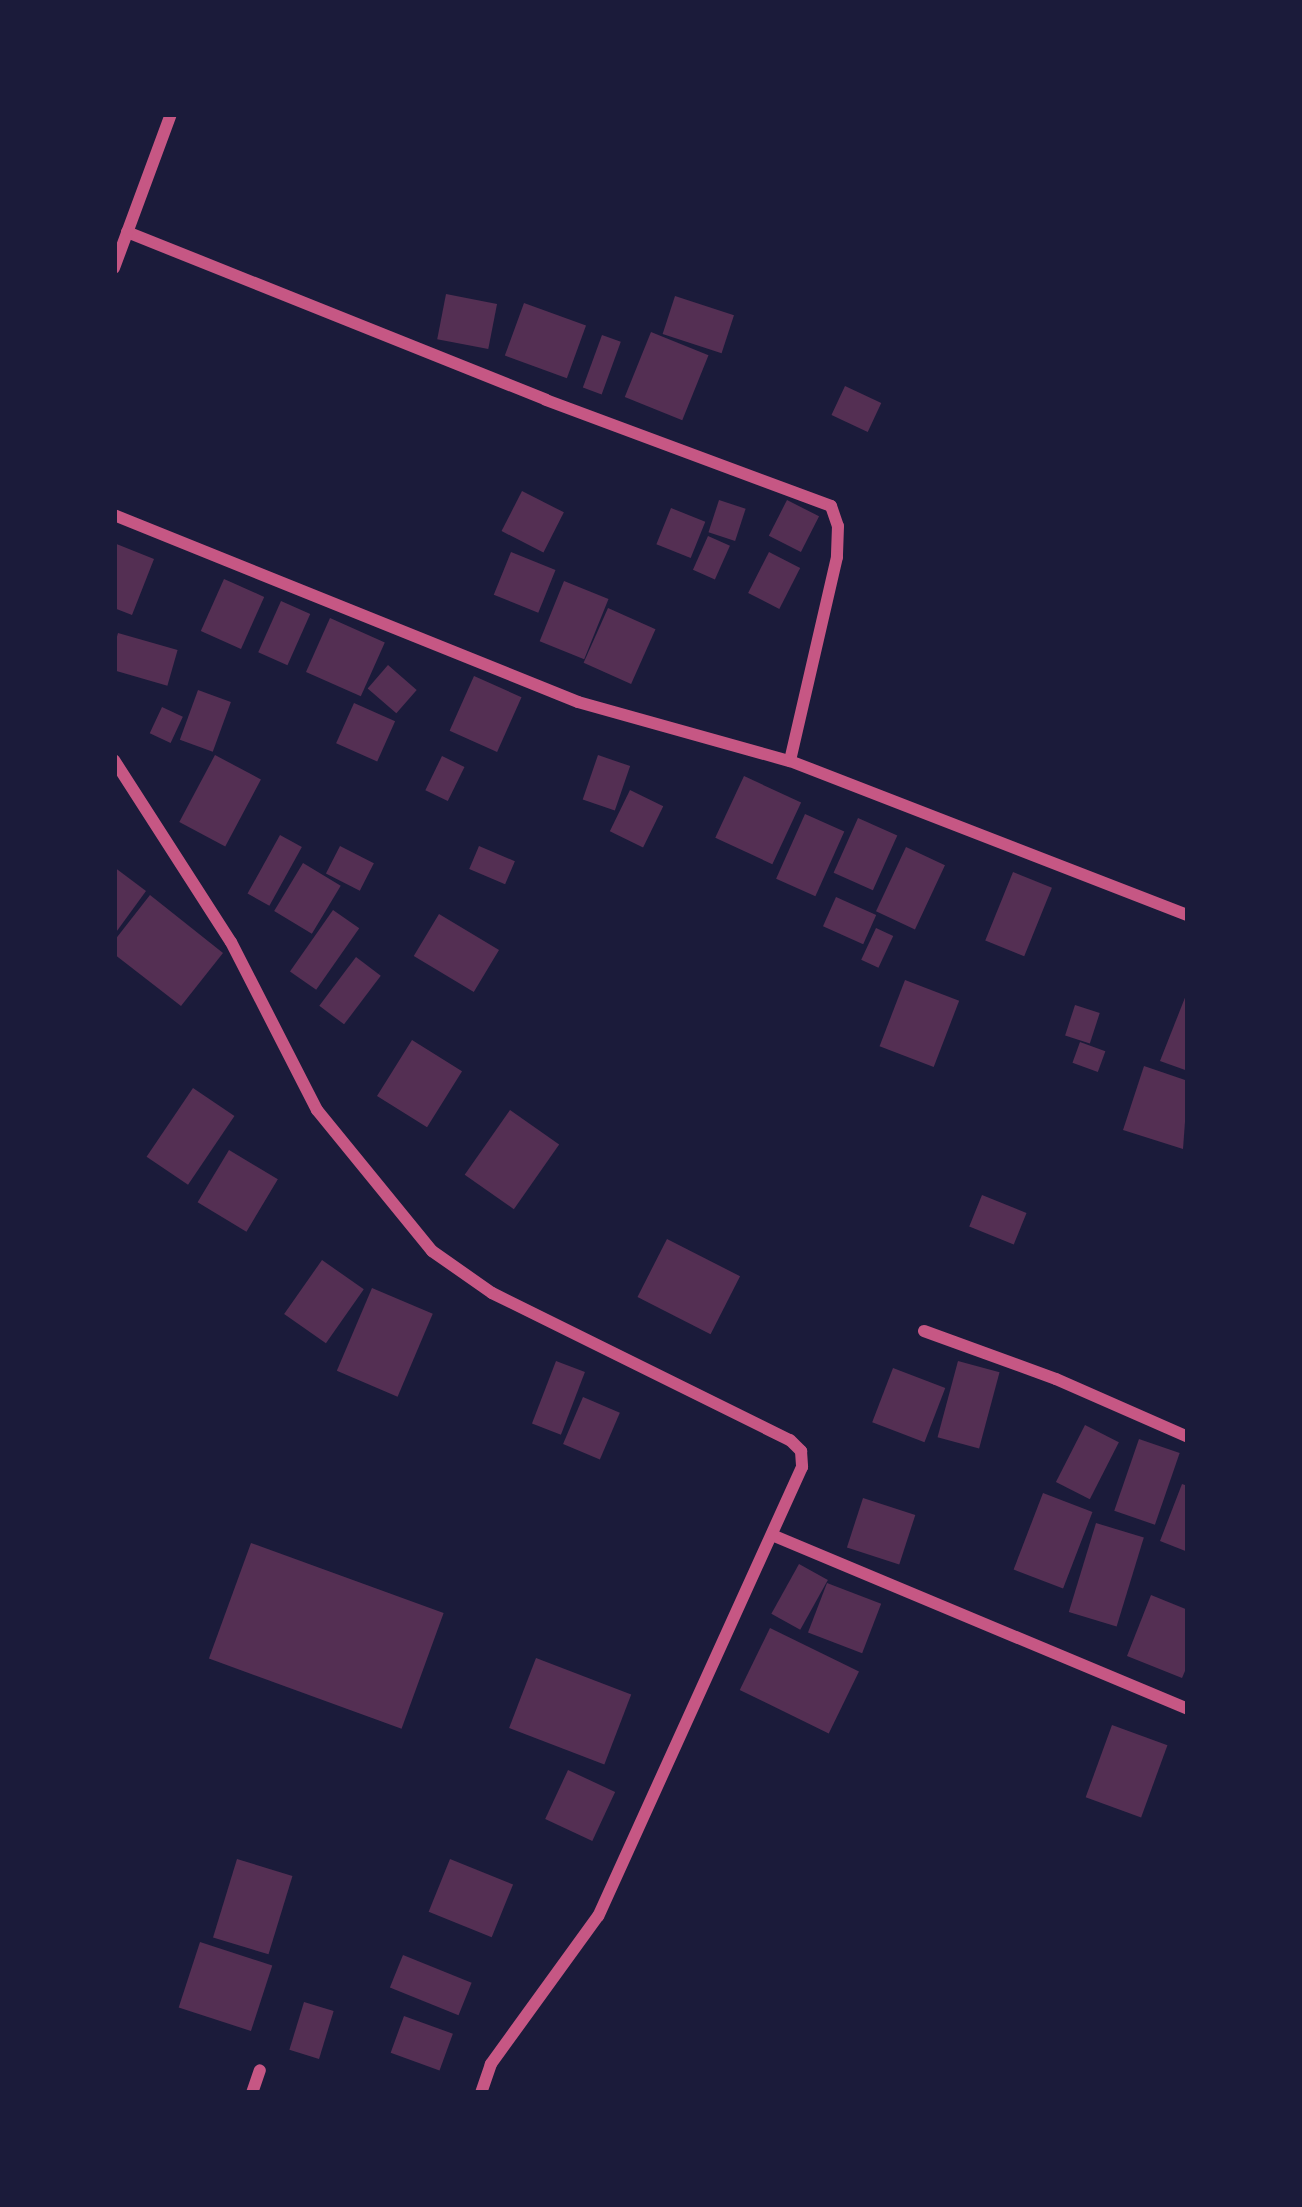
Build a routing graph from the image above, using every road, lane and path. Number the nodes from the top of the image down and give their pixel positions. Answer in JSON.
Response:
{"nodes":[{"id":1,"x":171,"y":114,"type":"edge"},
{"id":2,"x":127,"y":232,"type":"junction"},
{"id":3,"x":114,"y":268,"type":"edge"},
{"id":4,"x":114,"y":515,"type":"edge"},
{"id":5,"x":114,"y":760,"type":"edge"},
{"id":6,"x":790,"y":761,"type":"junction"},
{"id":7,"x":1188,"y":915,"type":"edge"},
{"id":8,"x":924,"y":1331,"type":"dead end"},
{"id":9,"x":1188,"y":1437,"type":"edge"},
{"id":10,"x":772,"y":1535,"type":"junction"},
{"id":11,"x":1188,"y":1709,"type":"edge"},
{"id":12,"x":260,"y":2070,"type":"dead end"},
{"id":13,"x":252,"y":2093,"type":"edge"},
{"id":14,"x":481,"y":2093,"type":"edge"}],
"edges":[{"from":1,"to":2,"type":"street"},
{"from":2,"to":3,"type":"street"},
{"from":2,"to":6,"type":"street"},
{"from":4,"to":6,"type":"street"},
{"from":5,"to":10,"type":"street"},
{"from":6,"to":7,"type":"street"},
{"from":8,"to":9,"type":"street"},
{"from":10,"to":11,"type":"street"},
{"from":10,"to":14,"type":"street"},
{"from":12,"to":13,"type":"street"}]}
